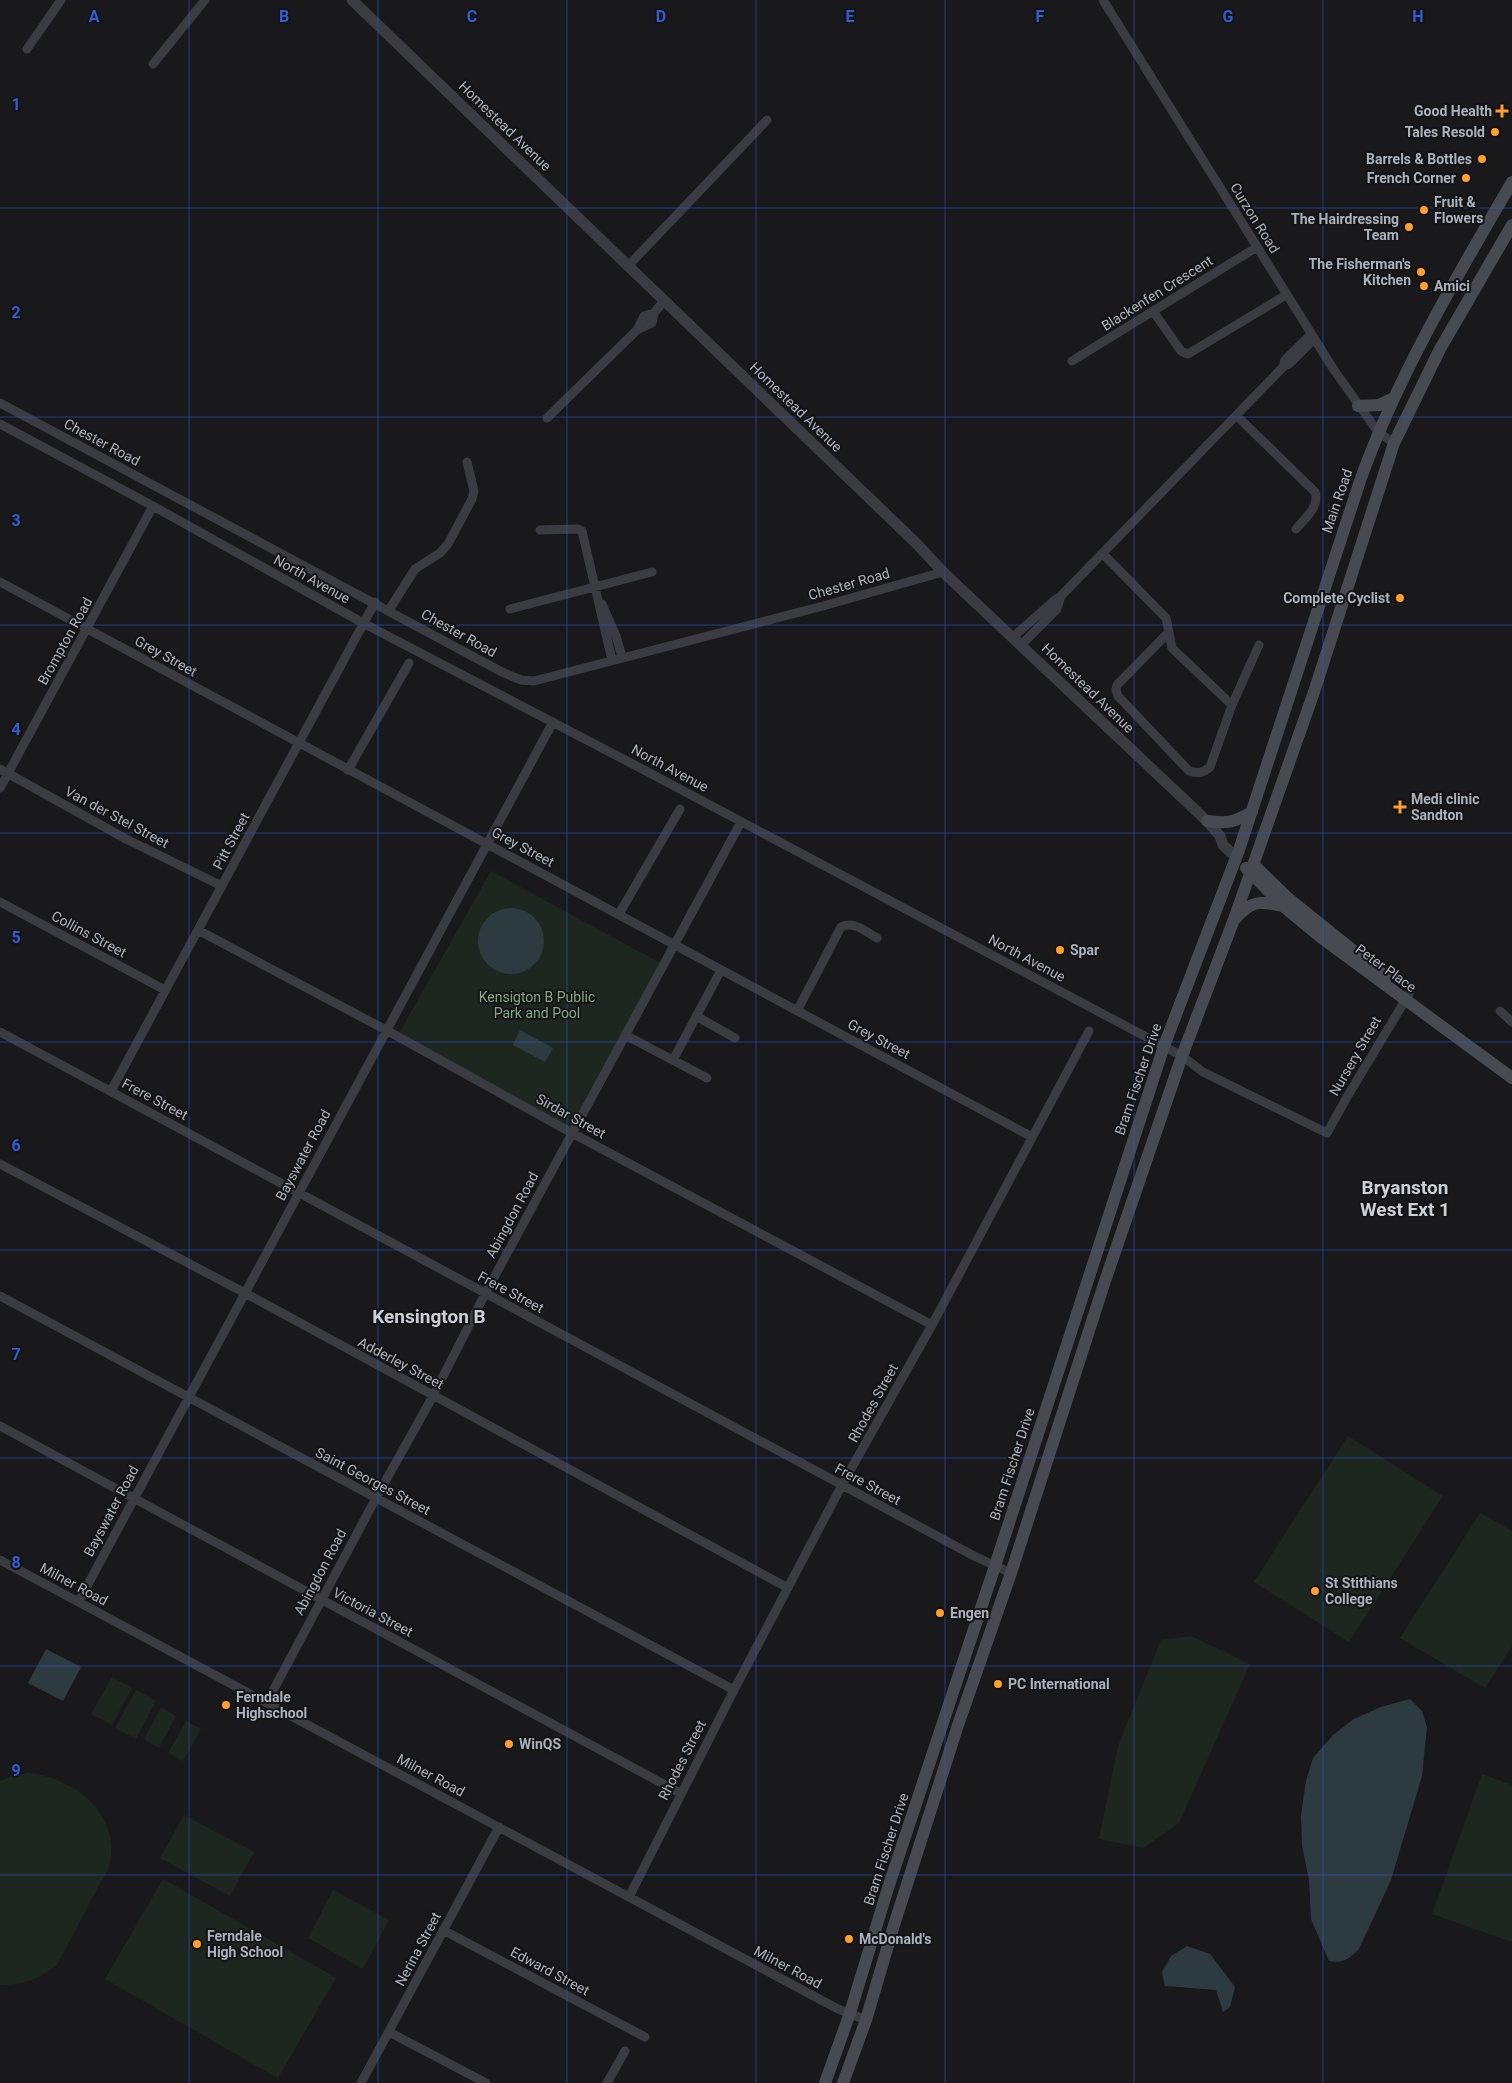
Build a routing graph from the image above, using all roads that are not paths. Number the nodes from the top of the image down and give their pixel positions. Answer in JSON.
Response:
{"nodes":[{"id":1,"x":61,"y":0,"type":"edge"},
{"id":2,"x":205,"y":0,"type":"edge"},
{"id":3,"x":352,"y":0,"type":"edge"},
{"id":4,"x":1102,"y":0,"type":"edge"},
{"id":5,"x":27,"y":49,"type":"dead end"},
{"id":6,"x":153,"y":64,"type":"dead end"},
{"id":7,"x":767,"y":120,"type":"dead end"},
{"id":8,"x":1512,"y":182,"type":"edge"},
{"id":9,"x":1512,"y":224,"type":"edge"},
{"id":10,"x":1257,"y":247,"type":"junction"},
{"id":11,"x":629,"y":265,"type":"junction"},
{"id":12,"x":1286,"y":295,"type":"junction"},
{"id":13,"x":664,"y":301,"type":"junction"},
{"id":14,"x":1154,"y":311,"type":"junction"},
{"id":15,"x":1313,"y":336,"type":"junction"},
{"id":16,"x":1072,"y":361,"type":"dead end"},
{"id":17,"x":1394,"y":398,"type":"junction"},
{"id":18,"x":0,"y":403,"type":"edge"},
{"id":19,"x":1358,"y":406,"type":"junction"},
{"id":20,"x":1237,"y":416,"type":"junction"},
{"id":21,"x":547,"y":418,"type":"dead end"},
{"id":22,"x":0,"y":424,"type":"edge"},
{"id":23,"x":1378,"y":432,"type":"junction"},
{"id":24,"x":1394,"y":443,"type":"junction"},
{"id":25,"x":466,"y":462,"type":"dead end"},
{"id":26,"x":154,"y":506,"type":"junction"},
{"id":27,"x":1296,"y":529,"type":"dead end"},
{"id":28,"x":540,"y":530,"type":"dead end"},
{"id":29,"x":1102,"y":554,"type":"junction"},
{"id":30,"x":652,"y":572,"type":"dead end"},
{"id":31,"x":943,"y":572,"type":"junction"},
{"id":32,"x":0,"y":582,"type":"edge"},
{"id":33,"x":597,"y":589,"type":"junction"},
{"id":34,"x":375,"y":602,"type":"junction"},
{"id":35,"x":510,"y":609,"type":"dead end"},
{"id":36,"x":389,"y":610,"type":"junction"},
{"id":37,"x":363,"y":624,"type":"junction"},
{"id":38,"x":87,"y":629,"type":"junction"},
{"id":39,"x":1169,"y":632,"type":"junction"},
{"id":40,"x":1017,"y":641,"type":"junction"},
{"id":41,"x":1259,"y":645,"type":"dead end"},
{"id":42,"x":622,"y":657,"type":"junction"},
{"id":43,"x":612,"y":660,"type":"junction"},
{"id":44,"x":409,"y":663,"type":"dead end"},
{"id":45,"x":1232,"y":705,"type":"junction"},
{"id":46,"x":553,"y":722,"type":"junction"},
{"id":47,"x":298,"y":744,"type":"junction"},
{"id":48,"x":348,"y":770,"type":"junction"},
{"id":49,"x":4,"y":771,"type":"edge"},
{"id":50,"x":0,"y":788,"type":"edge"},
{"id":51,"x":680,"y":810,"type":"dead end"},
{"id":52,"x":1252,"y":812,"type":"junction"},
{"id":53,"x":1207,"y":821,"type":"junction"},
{"id":54,"x":741,"y":822,"type":"junction"},
{"id":55,"x":487,"y":844,"type":"junction"},
{"id":56,"x":1238,"y":854,"type":"junction"},
{"id":57,"x":1251,"y":869,"type":"junction"},
{"id":58,"x":222,"y":886,"type":"junction"},
{"id":59,"x":0,"y":902,"type":"edge"},
{"id":60,"x":1283,"y":906,"type":"junction"},
{"id":61,"x":619,"y":914,"type":"junction"},
{"id":62,"x":1233,"y":922,"type":"junction"},
{"id":63,"x":198,"y":930,"type":"junction"},
{"id":64,"x":877,"y":938,"type":"dead end"},
{"id":65,"x":674,"y":944,"type":"junction"},
{"id":66,"x":721,"y":970,"type":"junction"},
{"id":67,"x":166,"y":990,"type":"junction"},
{"id":68,"x":1406,"y":997,"type":"junction"},
{"id":69,"x":797,"y":1010,"type":"junction"},
{"id":70,"x":1500,"y":1012,"type":"dead end"},
{"id":71,"x":696,"y":1016,"type":"junction"},
{"id":72,"x":1512,"y":1022,"type":"edge"},
{"id":73,"x":386,"y":1030,"type":"junction"},
{"id":74,"x":1089,"y":1031,"type":"dead end"},
{"id":75,"x":0,"y":1032,"type":"edge"},
{"id":76,"x":625,"y":1035,"type":"junction"},
{"id":77,"x":735,"y":1038,"type":"dead end"},
{"id":78,"x":1164,"y":1046,"type":"junction"},
{"id":79,"x":1182,"y":1056,"type":"junction"},
{"id":80,"x":672,"y":1060,"type":"junction"},
{"id":81,"x":1512,"y":1071,"type":"edge"},
{"id":82,"x":707,"y":1078,"type":"dead end"},
{"id":83,"x":1512,"y":1078,"type":"edge"},
{"id":84,"x":111,"y":1091,"type":"junction"},
{"id":85,"x":572,"y":1133,"type":"junction"},
{"id":86,"x":1327,"y":1134,"type":"joint"},
{"id":87,"x":1032,"y":1137,"type":"junction"},
{"id":88,"x":0,"y":1164,"type":"edge"},
{"id":89,"x":299,"y":1193,"type":"junction"},
{"id":90,"x":244,"y":1294,"type":"junction"},
{"id":91,"x":485,"y":1294,"type":"junction"},
{"id":92,"x":0,"y":1296,"type":"edge"},
{"id":93,"x":932,"y":1325,"type":"junction"},
{"id":94,"x":433,"y":1396,"type":"junction"},
{"id":95,"x":188,"y":1398,"type":"junction"},
{"id":96,"x":0,"y":1426,"type":"edge"},
{"id":97,"x":842,"y":1485,"type":"junction"},
{"id":98,"x":135,"y":1497,"type":"junction"},
{"id":99,"x":376,"y":1498,"type":"junction"},
{"id":100,"x":0,"y":1560,"type":"edge"},
{"id":101,"x":995,"y":1566,"type":"junction"},
{"id":102,"x":1011,"y":1573,"type":"junction"},
{"id":103,"x":788,"y":1588,"type":"junction"},
{"id":104,"x":321,"y":1600,"type":"junction"},
{"id":105,"x":79,"y":1601,"type":"junction"},
{"id":106,"x":734,"y":1690,"type":"junction"},
{"id":107,"x":267,"y":1702,"type":"junction"},
{"id":108,"x":680,"y":1793,"type":"junction"},
{"id":109,"x":499,"y":1827,"type":"junction"},
{"id":110,"x":628,"y":1896,"type":"junction"},
{"id":111,"x":443,"y":1930,"type":"junction"},
{"id":112,"x":850,"y":2013,"type":"junction"},
{"id":113,"x":866,"y":2020,"type":"junction"},
{"id":114,"x":389,"y":2032,"type":"junction"},
{"id":115,"x":645,"y":2037,"type":"dead end"},
{"id":116,"x":625,"y":2051,"type":"dead end"},
{"id":117,"x":361,"y":2083,"type":"edge"},
{"id":118,"x":486,"y":2083,"type":"edge"},
{"id":119,"x":607,"y":2083,"type":"edge"},
{"id":120,"x":825,"y":2083,"type":"edge"},
{"id":121,"x":844,"y":2083,"type":"edge"}],
"edges":[{"from":1,"to":5,"type":"street"},
{"from":2,"to":6,"type":"street"},
{"from":3,"to":11,"type":"street","name":"Homestead Avenue"},
{"from":4,"to":10,"type":"street","name":"Curzon Road"},
{"from":7,"to":11,"type":"street"},
{"from":8,"to":17,"type":"main road","name":"Main Road"},
{"from":9,"to":24,"type":"main road"},
{"from":10,"to":12,"type":"street","name":"Curzon Road"},
{"from":10,"to":14,"type":"street","name":"Blackenfen Crescent"},
{"from":11,"to":13,"type":"street","name":"Homestead Avenue"},
{"from":12,"to":14,"type":"street"},
{"from":12,"to":15,"type":"street","name":"Curzon Road"},
{"from":13,"to":21,"type":"street"},
{"from":13,"to":31,"type":"street","name":"Homestead Avenue"},
{"from":14,"to":16,"type":"street","name":"Blackenfen Crescent"},
{"from":15,"to":19,"type":"street","name":"Curzon Road"},
{"from":15,"to":20,"type":"street"},
{"from":17,"to":19,"type":"main road"},
{"from":17,"to":23,"type":"main road","name":"Main Road"},
{"from":18,"to":34,"type":"street","name":"Chester Road"},
{"from":19,"to":23,"type":"street","name":"Curzon Road"},
{"from":20,"to":27,"type":"street"},
{"from":20,"to":29,"type":"street"},
{"from":22,"to":26,"type":"street","name":"North Avenue"},
{"from":23,"to":24,"type":"street","name":"Curzon Road"},
{"from":23,"to":52,"type":"main road","name":"Main Road"},
{"from":24,"to":57,"type":"main road"},
{"from":25,"to":36,"type":"street"},
{"from":26,"to":37,"type":"street","name":"North Avenue"},
{"from":26,"to":38,"type":"street","name":"Brompton Road"},
{"from":28,"to":33,"type":"street"},
{"from":29,"to":39,"type":"street"},
{"from":29,"to":40,"type":"street"},
{"from":30,"to":33,"type":"street"},
{"from":31,"to":40,"type":"street","name":"Homestead Avenue"},
{"from":31,"to":42,"type":"street","name":"Chester Road"},
{"from":32,"to":38,"type":"street","name":"Grey Street"},
{"from":33,"to":35,"type":"street"},
{"from":33,"to":42,"type":"street"},
{"from":33,"to":43,"type":"street"},
{"from":34,"to":36,"type":"street","name":"Chester Road"},
{"from":34,"to":37,"type":"street","name":"Pitt Street"},
{"from":36,"to":43,"type":"street","name":"Chester Road"},
{"from":37,"to":46,"type":"street","name":"North Avenue"},
{"from":37,"to":47,"type":"street","name":"Pitt Street"},
{"from":38,"to":47,"type":"street","name":"Grey Street"},
{"from":38,"to":49,"type":"street","name":"Brompton Road"},
{"from":39,"to":45,"type":"street"},
{"from":39,"to":45,"type":"street"},
{"from":40,"to":53,"type":"street","name":"Homestead Avenue"},
{"from":41,"to":45,"type":"street"},
{"from":42,"to":43,"type":"street","name":"Chester Road"},
{"from":44,"to":48,"type":"street"},
{"from":46,"to":54,"type":"street","name":"North Avenue"},
{"from":46,"to":55,"type":"street","name":"Bayswater Road"},
{"from":47,"to":48,"type":"street","name":"Grey Street"},
{"from":47,"to":58,"type":"street","name":"Pitt Street"},
{"from":48,"to":55,"type":"street","name":"Grey Street"},
{"from":49,"to":50,"type":"street","name":"Brompton Road"},
{"from":49,"to":58,"type":"street","name":"Van der Stel Street"},
{"from":51,"to":61,"type":"street"},
{"from":52,"to":53,"type":"main road"},
{"from":52,"to":56,"type":"main road","name":"Main Road"},
{"from":53,"to":56,"type":"street","name":"Homestead Avenue"},
{"from":54,"to":65,"type":"street","name":"Abingdon Road"},
{"from":54,"to":78,"type":"street","name":"North Avenue"},
{"from":55,"to":61,"type":"street","name":"Grey Street"},
{"from":55,"to":73,"type":"street","name":"Bayswater Road"},
{"from":56,"to":57,"type":"main road"},
{"from":56,"to":78,"type":"main road","name":"Bram Fischer Drive"},
{"from":57,"to":60,"type":"main road","name":"Peter Place"},
{"from":57,"to":62,"type":"main road"},
{"from":57,"to":68,"type":"main road","name":"Peter Place"},
{"from":58,"to":63,"type":"street","name":"Pitt Street"},
{"from":59,"to":67,"type":"street","name":"Collins Street"},
{"from":60,"to":62,"type":"main road"},
{"from":60,"to":68,"type":"main road","name":"Peter Place"},
{"from":61,"to":65,"type":"street","name":"Grey Street"},
{"from":62,"to":79,"type":"main road"},
{"from":63,"to":67,"type":"street","name":"Pitt Street"},
{"from":63,"to":73,"type":"street","name":"Sirdar Street"},
{"from":64,"to":69,"type":"street"},
{"from":65,"to":66,"type":"street","name":"Grey Street"},
{"from":65,"to":76,"type":"street","name":"Abingdon Road"},
{"from":66,"to":69,"type":"street","name":"Grey Street"},
{"from":66,"to":71,"type":"street"},
{"from":67,"to":84,"type":"street","name":"Pitt Street"},
{"from":68,"to":81,"type":"main road","name":"Peter Place"},
{"from":68,"to":83,"type":"main road","name":"Peter Place"},
{"from":68,"to":86,"type":"street","name":"Nursery Street"},
{"from":69,"to":87,"type":"street","name":"Grey Street"},
{"from":70,"to":72,"type":"street"},
{"from":71,"to":77,"type":"street"},
{"from":71,"to":80,"type":"street"},
{"from":73,"to":85,"type":"street","name":"Sirdar Street"},
{"from":73,"to":89,"type":"street","name":"Bayswater Road"},
{"from":74,"to":87,"type":"street","name":"Rhodes Street"},
{"from":75,"to":84,"type":"street","name":"Frere Street"},
{"from":76,"to":80,"type":"street"},
{"from":76,"to":85,"type":"street","name":"Abingdon Road"},
{"from":78,"to":79,"type":"street","name":"North Avenue"},
{"from":78,"to":101,"type":"main road","name":"Bram Fischer Drive"},
{"from":79,"to":86,"type":"street","name":"North Avenue"},
{"from":79,"to":102,"type":"main road"},
{"from":80,"to":82,"type":"street"},
{"from":84,"to":89,"type":"street","name":"Frere Street"},
{"from":85,"to":91,"type":"street","name":"Abingdon Road"},
{"from":85,"to":93,"type":"street","name":"Sirdar Street"},
{"from":87,"to":93,"type":"street","name":"Rhodes Street"},
{"from":88,"to":90,"type":"street","name":"Adderley Street"},
{"from":89,"to":90,"type":"street","name":"Bayswater Road"},
{"from":89,"to":91,"type":"street","name":"Frere Street"},
{"from":90,"to":94,"type":"street","name":"Adderley Street"},
{"from":90,"to":95,"type":"street","name":"Bayswater Road"},
{"from":91,"to":94,"type":"street","name":"Abingdon Road"},
{"from":91,"to":97,"type":"street","name":"Frere Street"},
{"from":92,"to":95,"type":"street","name":"Saint Georges Street"},
{"from":93,"to":97,"type":"street","name":"Rhodes Street"},
{"from":94,"to":99,"type":"street","name":"Abingdon Road"},
{"from":94,"to":103,"type":"street","name":"Adderley Street"},
{"from":95,"to":98,"type":"street","name":"Bayswater Road"},
{"from":95,"to":99,"type":"street","name":"Saint Georges Street"},
{"from":96,"to":98,"type":"street","name":"Victoria Street"},
{"from":97,"to":101,"type":"street","name":"Frere Street"},
{"from":97,"to":103,"type":"street","name":"Rhodes Street"},
{"from":98,"to":104,"type":"street","name":"Victoria Street"},
{"from":98,"to":105,"type":"street","name":"Bayswater Road"},
{"from":99,"to":104,"type":"street","name":"Abingdon Road"},
{"from":99,"to":106,"type":"street","name":"Saint Georges Street"},
{"from":100,"to":105,"type":"street","name":"Milner Road"},
{"from":101,"to":102,"type":"street","name":"Frere Street"},
{"from":101,"to":112,"type":"main road","name":"Bram Fischer Drive"},
{"from":102,"to":113,"type":"main road"},
{"from":103,"to":106,"type":"street","name":"Rhodes Street"},
{"from":104,"to":107,"type":"street","name":"Abingdon Road"},
{"from":104,"to":108,"type":"street","name":"Victoria Street"},
{"from":105,"to":107,"type":"street","name":"Milner Road"},
{"from":106,"to":108,"type":"street","name":"Rhodes Street"},
{"from":107,"to":109,"type":"street","name":"Milner Road"},
{"from":108,"to":110,"type":"street","name":"Rhodes Street"},
{"from":109,"to":110,"type":"street","name":"Milner Road"},
{"from":109,"to":111,"type":"street","name":"Nerina Street"},
{"from":110,"to":112,"type":"street","name":"Milner Road"},
{"from":111,"to":114,"type":"street","name":"Nerina Street"},
{"from":111,"to":115,"type":"street","name":"Edward Street"},
{"from":112,"to":113,"type":"street","name":"Milner Road"},
{"from":112,"to":120,"type":"main road","name":"Bram Fischer Drive"},
{"from":113,"to":121,"type":"main road"},
{"from":114,"to":117,"type":"street","name":"Nerina Street"},
{"from":114,"to":118,"type":"street"},
{"from":116,"to":119,"type":"street"}]}
